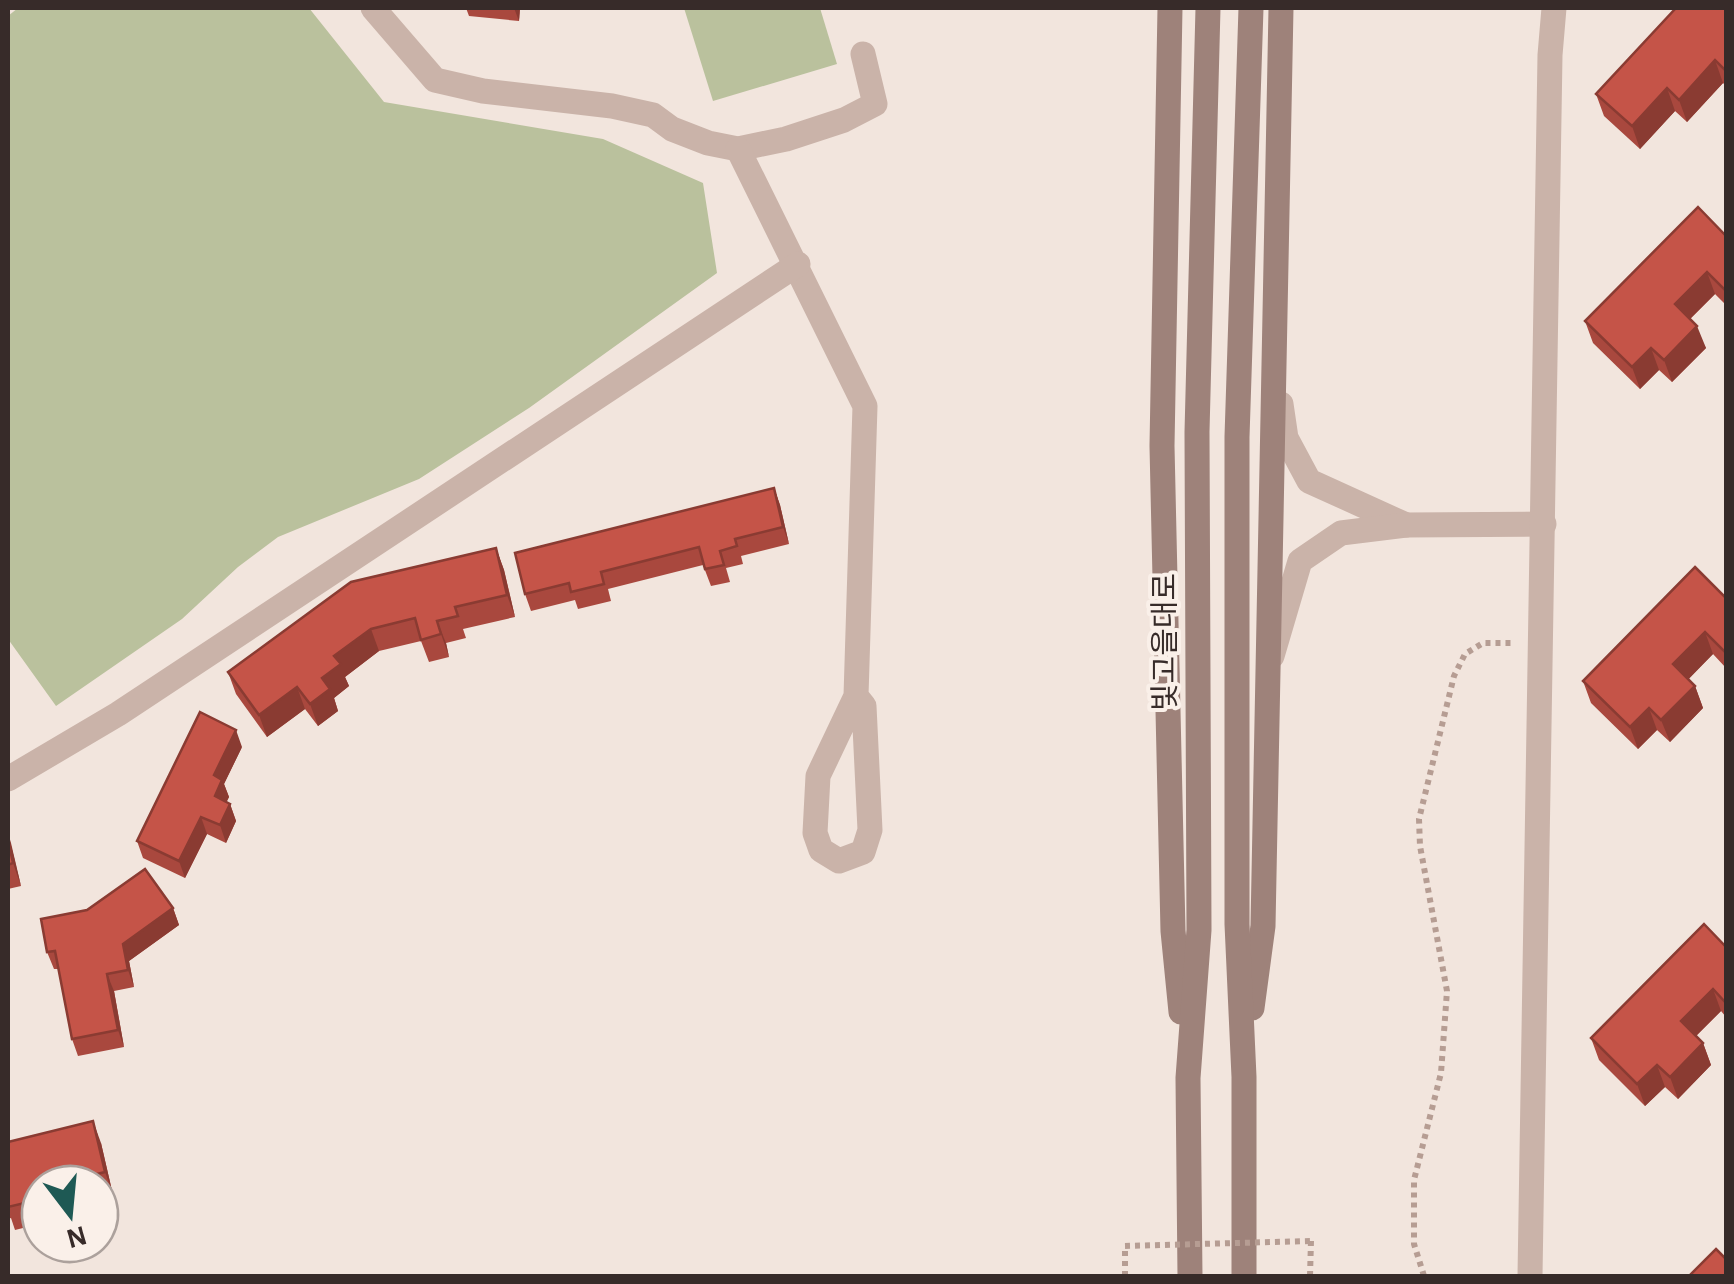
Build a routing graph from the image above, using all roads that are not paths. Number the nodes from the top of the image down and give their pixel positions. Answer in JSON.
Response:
{"nodes":[{"id":1,"x":373,"y":8,"type":"edge"},
{"id":2,"x":1170,"y":8,"type":"edge"},
{"id":3,"x":1208,"y":8,"type":"edge"},
{"id":4,"x":1251,"y":8,"type":"edge"},
{"id":5,"x":1280,"y":8,"type":"edge"},
{"id":6,"x":1554,"y":8,"type":"edge"},
{"id":7,"x":863,"y":54,"type":"dead end"},
{"id":8,"x":738,"y":149,"type":"junction"},
{"id":9,"x":798,"y":264,"type":"junction"},
{"id":10,"x":1274,"y":348,"type":"junction"},
{"id":11,"x":1544,"y":524,"type":"junction"},
{"id":12,"x":1406,"y":525,"type":"junction"},
{"id":13,"x":1268,"y":671,"type":"junction"},
{"id":14,"x":856,"y":696,"type":"junction"},
{"id":15,"x":8,"y":779,"type":"edge"},
{"id":16,"x":1188,"y":1078,"type":"junction"},
{"id":17,"x":1244,"y":1078,"type":"junction"},
{"id":18,"x":1190,"y":1276,"type":"edge"},
{"id":19,"x":1244,"y":1276,"type":"edge"},
{"id":20,"x":1530,"y":1276,"type":"edge"}],
"edges":[{"from":1,"to":8,"type":"street"},
{"from":2,"to":16,"type":"main road"},
{"from":3,"to":16,"type":"main road","name":"빛고을대로"},
{"from":4,"to":17,"type":"main road"},
{"from":5,"to":10,"type":"main road"},
{"from":6,"to":11,"type":"street"},
{"from":7,"to":8,"type":"street"},
{"from":8,"to":9,"type":"street"},
{"from":9,"to":14,"type":"street"},
{"from":9,"to":15,"type":"street"},
{"from":10,"to":12,"type":"street"},
{"from":10,"to":13,"type":"main road"},
{"from":11,"to":12,"type":"street"},
{"from":11,"to":20,"type":"street"},
{"from":12,"to":13,"type":"street"},
{"from":13,"to":17,"type":"main road"},
{"from":14,"to":14,"type":"street"},
{"from":16,"to":18,"type":"main road","name":"빛고을대로"},
{"from":17,"to":19,"type":"main road"}]}
